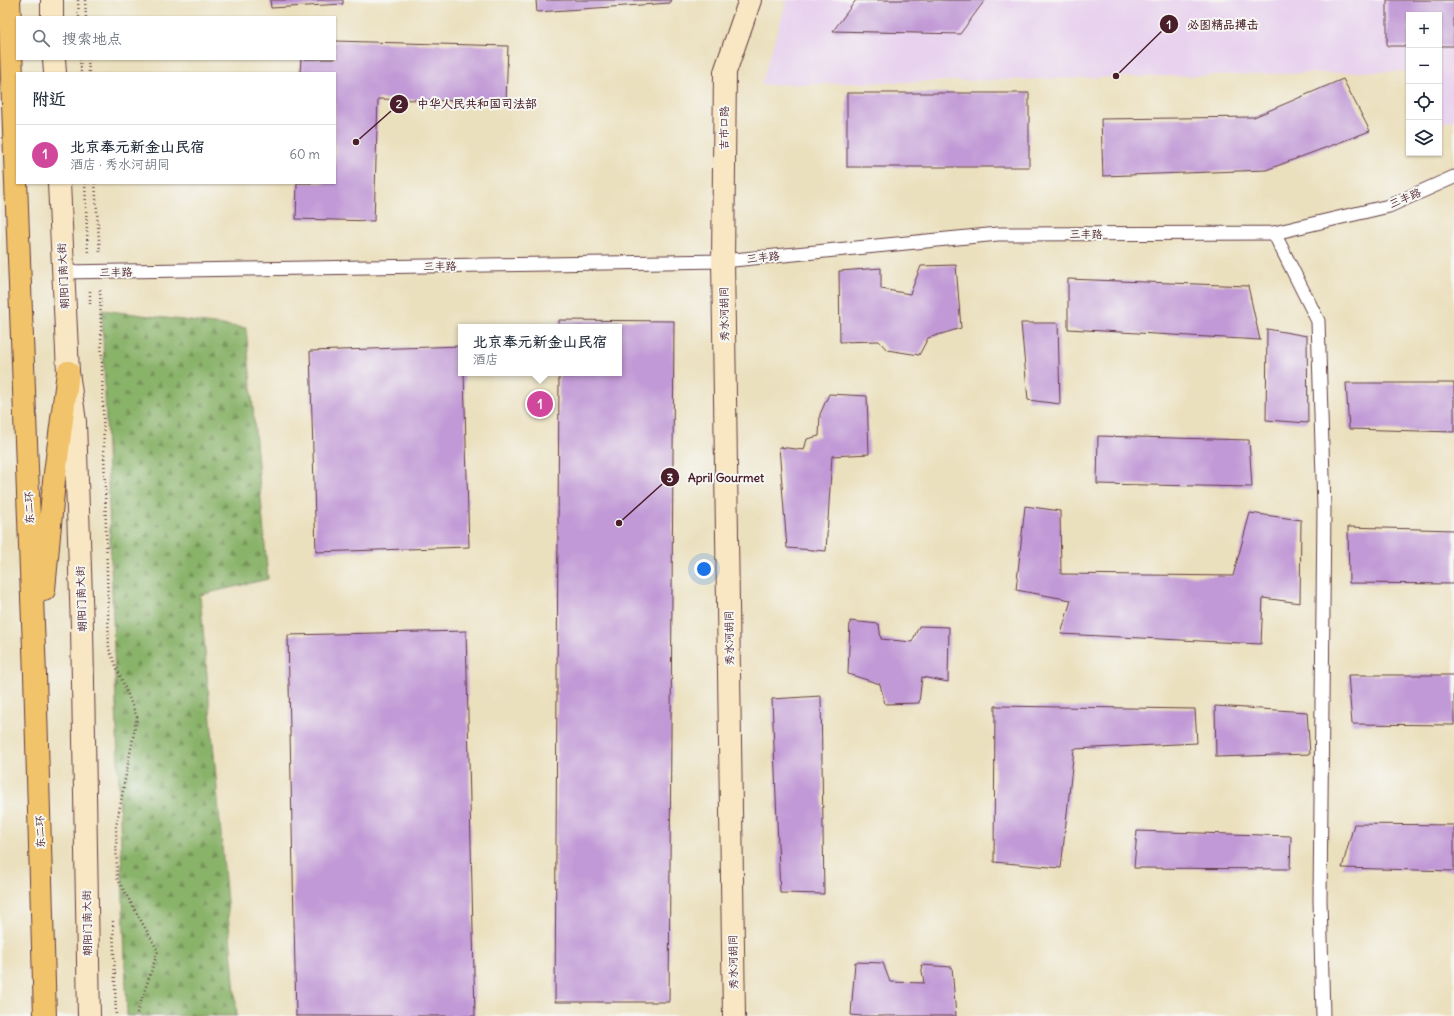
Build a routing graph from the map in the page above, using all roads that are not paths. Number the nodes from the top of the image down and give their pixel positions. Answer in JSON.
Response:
{"nodes":[{"id":1,"x":9,"y":0,"type":"edge"},
{"id":2,"x":52,"y":0,"type":"edge"},
{"id":3,"x":750,"y":0,"type":"edge"},
{"id":4,"x":52,"y":16,"type":"edge"},
{"id":5,"x":54,"y":60,"type":"edge"},
{"id":6,"x":55,"y":72,"type":"edge"},
{"id":7,"x":1454,"y":178,"type":"edge"},
{"id":8,"x":16,"y":182,"type":"edge"},
{"id":9,"x":16,"y":184,"type":"edge"},
{"id":10,"x":59,"y":184,"type":"edge"},
{"id":11,"x":1274,"y":233,"type":"junction"},
{"id":12,"x":723,"y":261,"type":"junction"},
{"id":13,"x":63,"y":272,"type":"junction"},
{"id":14,"x":68,"y":372,"type":"junction"},
{"id":15,"x":35,"y":675,"type":"junction"},
{"id":16,"x":45,"y":1016,"type":"edge"},
{"id":17,"x":89,"y":1016,"type":"edge"},
{"id":18,"x":734,"y":1016,"type":"edge"},
{"id":19,"x":1323,"y":1016,"type":"edge"}],
"edges":[{"from":1,"to":8,"type":"highway","name":"东二环"},
{"from":2,"to":4,"type":"street"},
{"from":3,"to":12,"type":"street","name":"吉市口路"},
{"from":5,"to":6,"type":"street"},
{"from":7,"to":11,"type":"lane","name":"三丰路"},
{"from":9,"to":15,"type":"highway","name":"东二环"},
{"from":10,"to":13,"type":"street","name":"朝阳门南大街"},
{"from":11,"to":12,"type":"lane","name":"三丰路"},
{"from":11,"to":19,"type":"lane"},
{"from":12,"to":13,"type":"lane","name":"三丰路"},
{"from":12,"to":18,"type":"street","name":"秀水河胡同"},
{"from":13,"to":14,"type":"street","name":"朝阳门南大街"},
{"from":14,"to":15,"type":"highway"},
{"from":14,"to":17,"type":"street","name":"朝阳门南大街"},
{"from":15,"to":16,"type":"highway","name":"东二环"}]}
